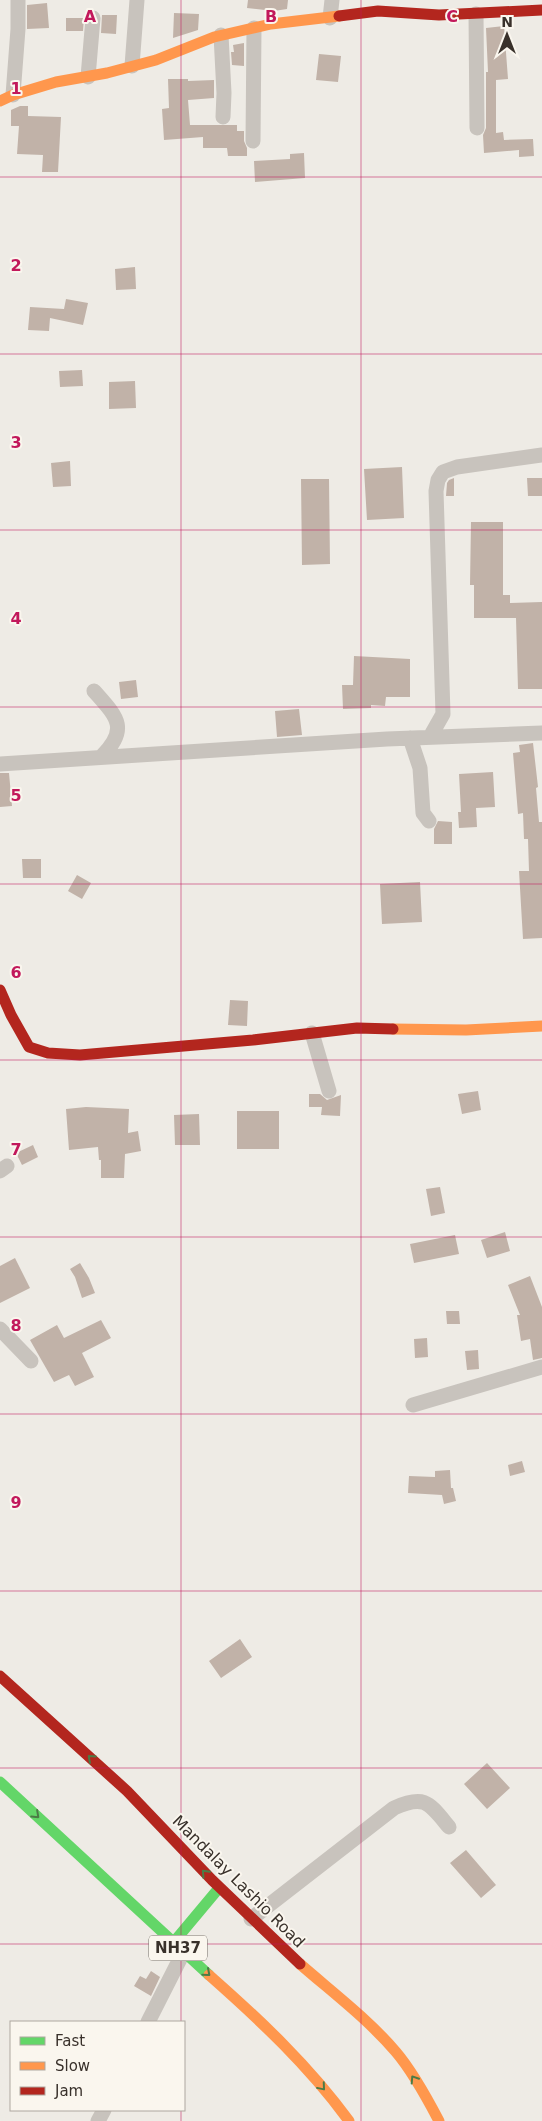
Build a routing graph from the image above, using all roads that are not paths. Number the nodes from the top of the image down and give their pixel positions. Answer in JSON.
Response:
{"nodes":[{"id":1,"x":18,"y":0,"type":"edge"},
{"id":2,"x":137,"y":0,"type":"edge"},
{"id":3,"x":332,"y":0,"type":"edge"},
{"id":4,"x":542,"y":10,"type":"edge"},
{"id":5,"x":476,"y":14,"type":"junction"},
{"id":6,"x":93,"y":18,"type":"dead end"},
{"id":7,"x":330,"y":18,"type":"junction"},
{"id":8,"x":254,"y":28,"type":"junction"},
{"id":9,"x":222,"y":36,"type":"junction"},
{"id":10,"x":132,"y":66,"type":"junction"},
{"id":11,"x":88,"y":76,"type":"junction"},
{"id":12,"x":6,"y":98,"type":"edge"},
{"id":13,"x":223,"y":117,"type":"dead end"},
{"id":14,"x":478,"y":128,"type":"dead end"},
{"id":15,"x":253,"y":141,"type":"dead end"},
{"id":16,"x":542,"y":455,"type":"edge"},
{"id":17,"x":94,"y":691,"type":"dead end"},
{"id":18,"x":542,"y":733,"type":"edge"},
{"id":19,"x":430,"y":737,"type":"junction"},
{"id":20,"x":410,"y":738,"type":"junction"},
{"id":21,"x":102,"y":756,"type":"junction"},
{"id":22,"x":0,"y":764,"type":"edge"},
{"id":23,"x":429,"y":821,"type":"dead end"},
{"id":24,"x":0,"y":990,"type":"edge"},
{"id":25,"x":542,"y":1026,"type":"edge"},
{"id":26,"x":312,"y":1033,"type":"junction"},
{"id":27,"x":330,"y":1091,"type":"dead end"},
{"id":28,"x":0,"y":1329,"type":"edge"},
{"id":29,"x":31,"y":1361,"type":"dead end"},
{"id":30,"x":542,"y":1367,"type":"edge"},
{"id":31,"x":414,"y":1404,"type":"dead end"},
{"id":32,"x":0,"y":1676,"type":"edge"},
{"id":33,"x":0,"y":1782,"type":"edge"},
{"id":34,"x":449,"y":1827,"type":"dead end"},
{"id":35,"x":219,"y":1888,"type":"junction"},
{"id":36,"x":251,"y":1919,"type":"junction"},
{"id":37,"x":178,"y":1948,"type":"junction"},
{"id":38,"x":148,"y":2021,"type":"edge"},
{"id":39,"x":349,"y":2121,"type":"edge"},
{"id":40,"x":438,"y":2121,"type":"edge"}],
"edges":[{"from":1,"to":12,"type":"street"},
{"from":2,"to":10,"type":"street"},
{"from":3,"to":7,"type":"street"},
{"from":4,"to":5,"type":"main road"},
{"from":5,"to":7,"type":"main road"},
{"from":5,"to":14,"type":"street"},
{"from":6,"to":11,"type":"street"},
{"from":7,"to":8,"type":"main road"},
{"from":8,"to":9,"type":"main road"},
{"from":8,"to":15,"type":"street"},
{"from":9,"to":10,"type":"main road"},
{"from":9,"to":13,"type":"street"},
{"from":10,"to":11,"type":"main road"},
{"from":11,"to":12,"type":"main road"},
{"from":16,"to":19,"type":"street"},
{"from":17,"to":21,"type":"street"},
{"from":18,"to":19,"type":"street"},
{"from":19,"to":20,"type":"street"},
{"from":20,"to":21,"type":"street"},
{"from":20,"to":23,"type":"street"},
{"from":21,"to":22,"type":"street"},
{"from":24,"to":26,"type":"main road"},
{"from":25,"to":26,"type":"main road"},
{"from":26,"to":27,"type":"street"},
{"from":28,"to":29,"type":"street"},
{"from":30,"to":31,"type":"street"},
{"from":35,"to":32,"type":"main road","name":"Mandalay Lashio Road","one_way":true},
{"from":33,"to":37,"type":"main road","number":"NH37","one_way":true},
{"from":34,"to":36,"type":"street"},
{"from":35,"to":36,"type":"main road","name":"Mandalay Lashio Road"},
{"from":35,"to":37,"type":"main road"},
{"from":40,"to":36,"type":"main road","name":"Mandalay Lashio Road","one_way":true},
{"from":37,"to":38,"type":"street"},
{"from":37,"to":39,"type":"main road","number":"NH37","one_way":true}]}
